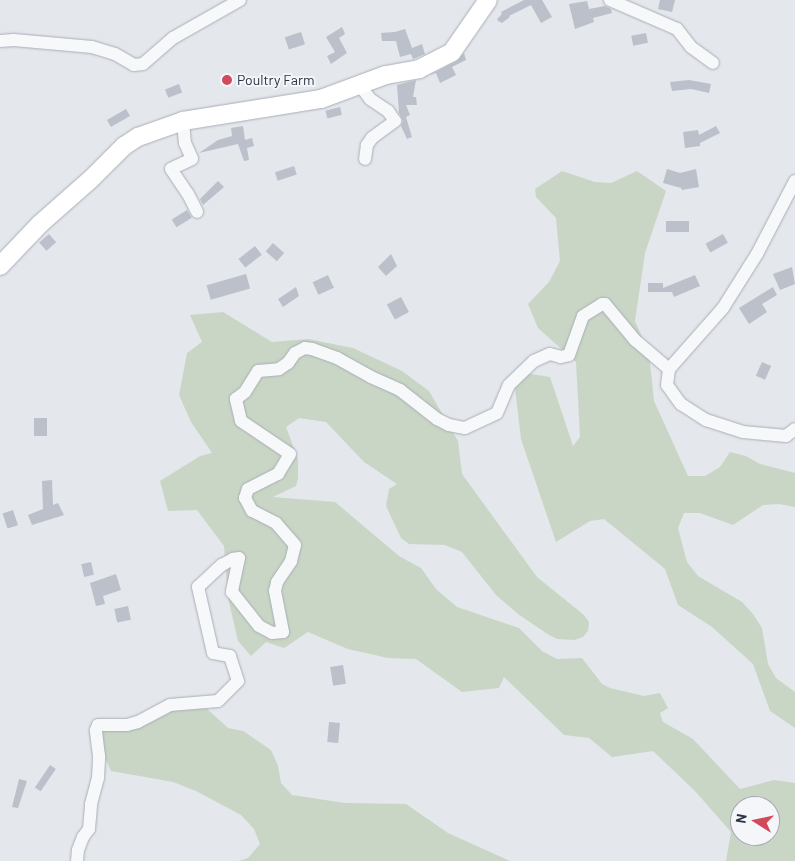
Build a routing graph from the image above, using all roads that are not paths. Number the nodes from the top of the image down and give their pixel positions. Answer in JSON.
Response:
{"nodes":[{"id":1,"x":240,"y":0,"type":"edge"},
{"id":2,"x":488,"y":0,"type":"edge"},
{"id":3,"x":610,"y":0,"type":"edge"},
{"id":4,"x":0,"y":41,"type":"edge"},
{"id":5,"x":713,"y":62,"type":"dead end"},
{"id":6,"x":358,"y":83,"type":"junction"},
{"id":7,"x":182,"y":121,"type":"junction"},
{"id":8,"x":365,"y":159,"type":"dead end"},
{"id":9,"x":795,"y":181,"type":"edge"},
{"id":10,"x":197,"y":212,"type":"dead end"},
{"id":11,"x":0,"y":266,"type":"edge"},
{"id":12,"x":669,"y":369,"type":"junction"},
{"id":13,"x":795,"y":429,"type":"edge"},
{"id":14,"x":77,"y":861,"type":"edge"}],
"edges":[{"from":1,"to":4,"type":"street"},
{"from":2,"to":6,"type":"main road"},
{"from":3,"to":5,"type":"street"},
{"from":6,"to":7,"type":"main road"},
{"from":6,"to":8,"type":"street"},
{"from":7,"to":10,"type":"street"},
{"from":7,"to":11,"type":"main road"},
{"from":9,"to":12,"type":"street"},
{"from":12,"to":13,"type":"street"},
{"from":12,"to":14,"type":"street"}]}
